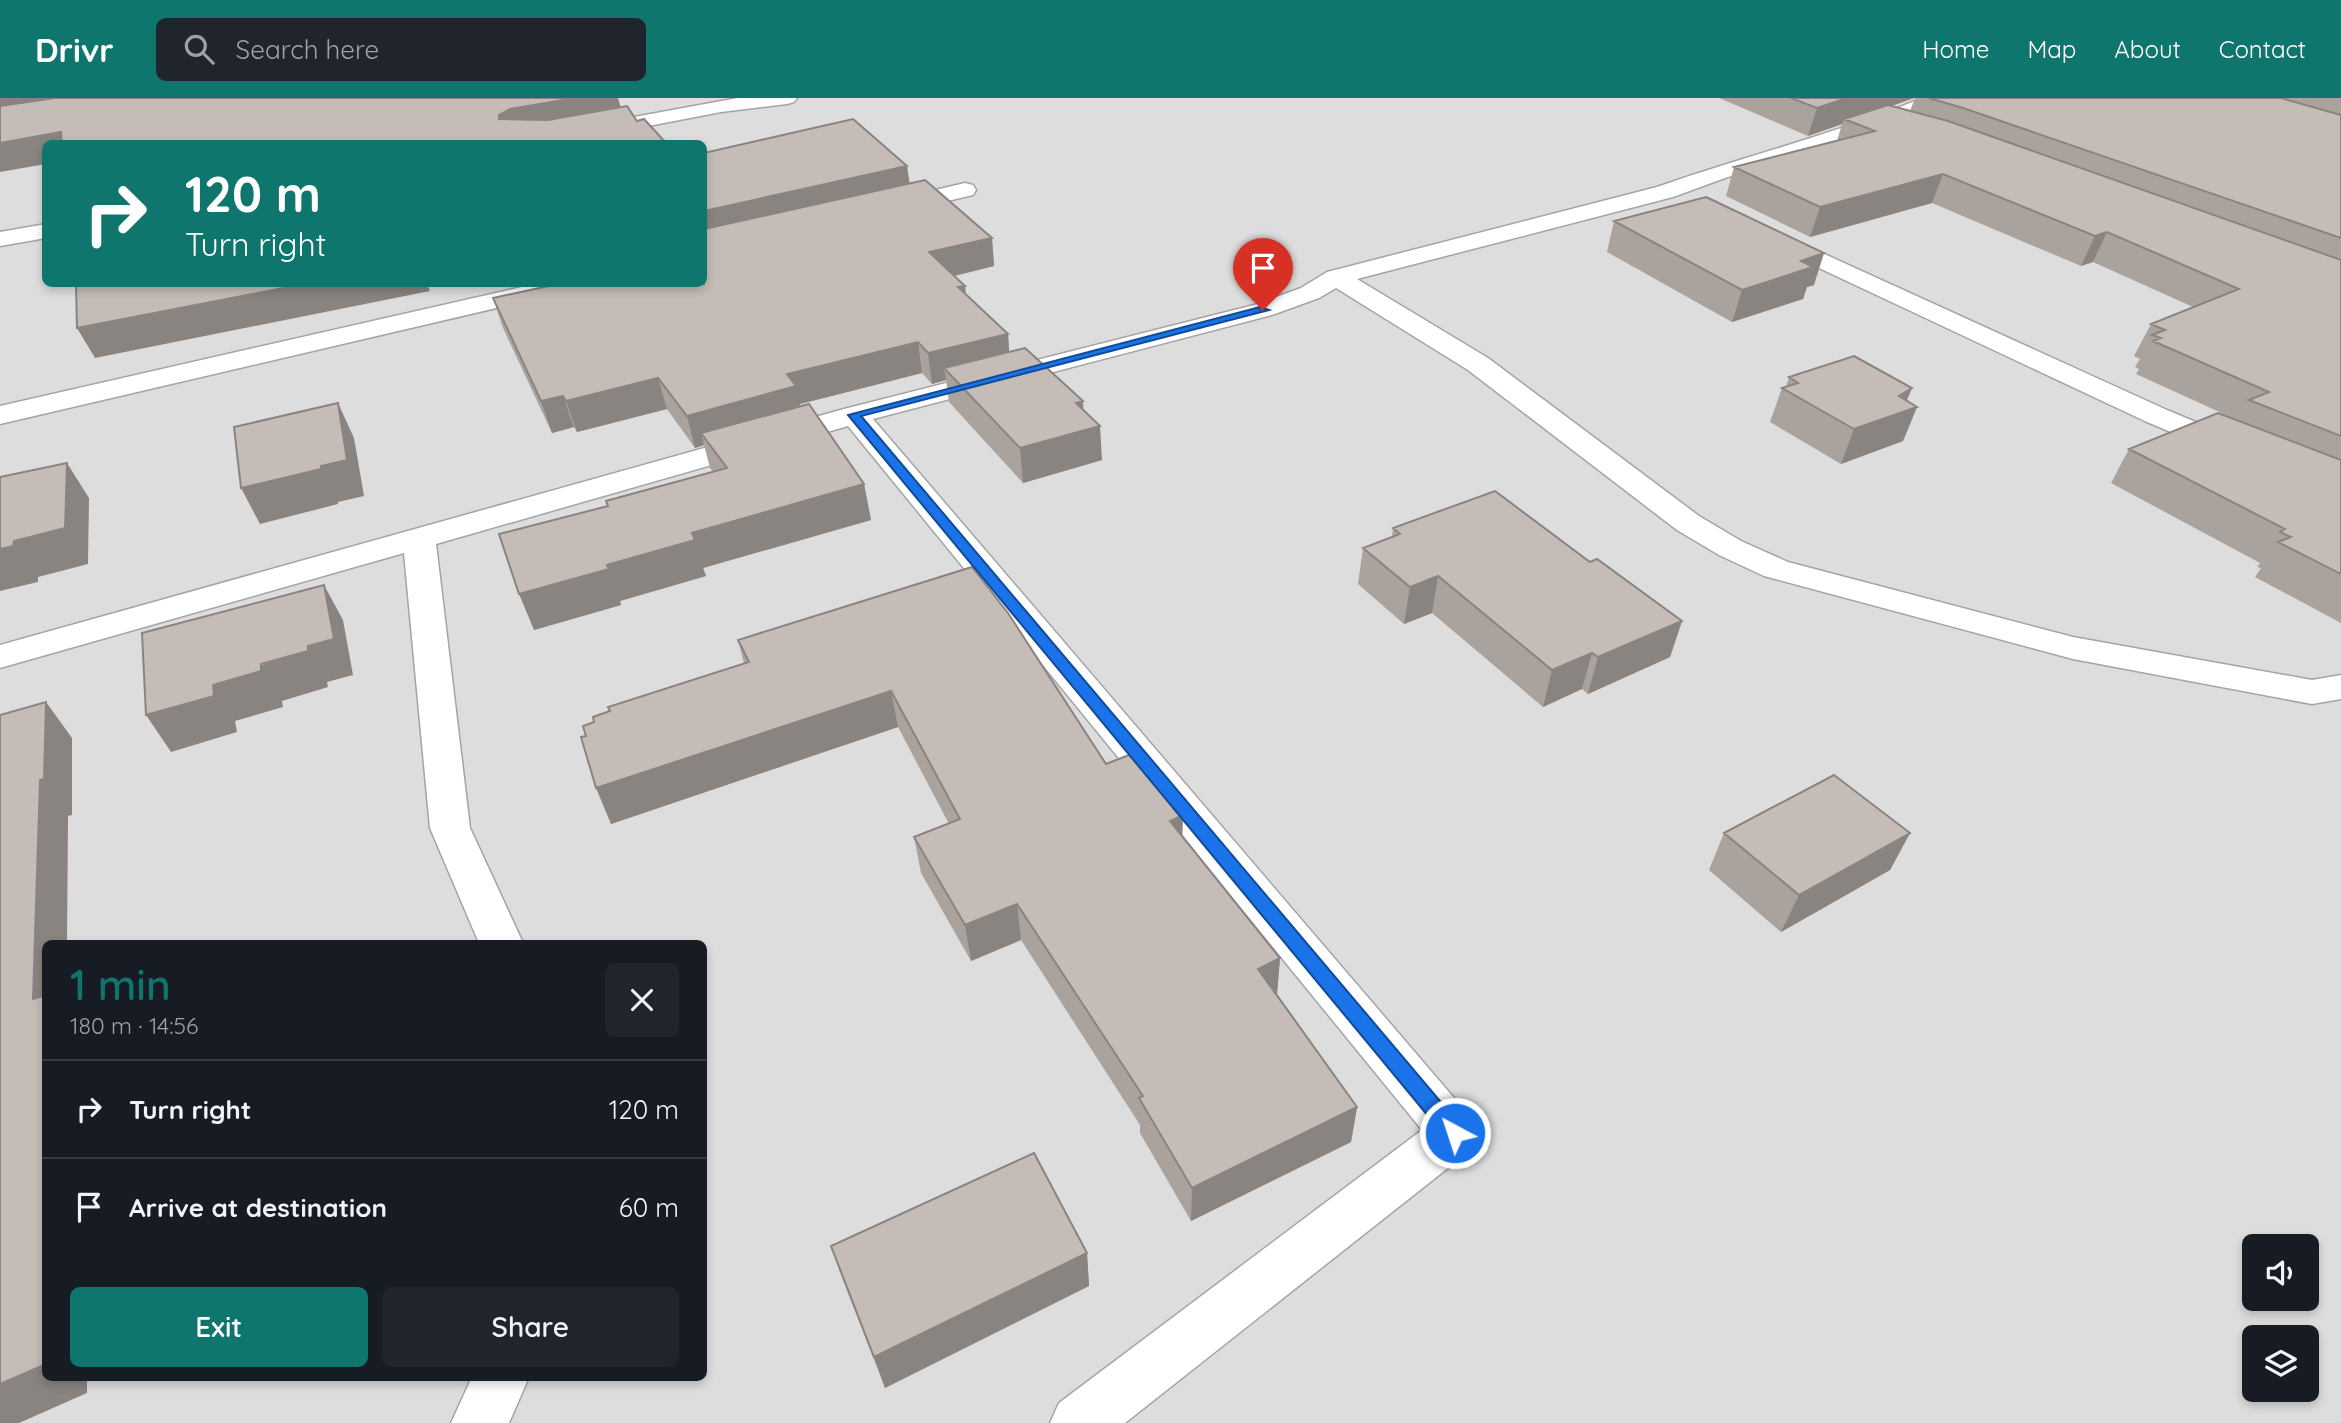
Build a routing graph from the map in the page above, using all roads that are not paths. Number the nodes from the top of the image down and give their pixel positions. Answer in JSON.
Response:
{"nodes":[{"id":1,"x":787,"y":98,"type":"edge"},
{"id":2,"x":1939,"y":98,"type":"edge"},
{"id":3,"x":1879,"y":123,"type":"junction"},
{"id":4,"x":1919,"y":134,"type":"edge"},
{"id":5,"x":540,"y":140,"type":"edge"},
{"id":6,"x":965,"y":191,"type":"dead end"},
{"id":7,"x":1665,"y":192,"type":"junction"},
{"id":8,"x":1703,"y":208,"type":"edge"},
{"id":9,"x":874,"y":212,"type":"edge"},
{"id":10,"x":1749,"y":226,"type":"edge"},
{"id":11,"x":42,"y":232,"type":"edge"},
{"id":12,"x":0,"y":239,"type":"edge"},
{"id":13,"x":1336,"y":277,"type":"junction"},
{"id":14,"x":552,"y":287,"type":"edge"},
{"id":15,"x":0,"y":415,"type":"edge"},
{"id":16,"x":854,"y":415,"type":"junction"},
{"id":17,"x":2255,"y":457,"type":"edge"},
{"id":18,"x":419,"y":539,"type":"junction"},
{"id":19,"x":0,"y":657,"type":"edge"},
{"id":20,"x":2341,"y":687,"type":"edge"},
{"id":21,"x":500,"y":940,"type":"edge"},
{"id":22,"x":499,"y":1381,"type":"edge"},
{"id":23,"x":480,"y":1423,"type":"edge"},
{"id":24,"x":1079,"y":1423,"type":"edge"}],
"edges":[{"from":1,"to":5,"type":"street"},
{"from":2,"to":3,"type":"street"},
{"from":3,"to":4,"type":"street"},
{"from":3,"to":7,"type":"street"},
{"from":6,"to":9,"type":"street"},
{"from":7,"to":8,"type":"street"},
{"from":7,"to":13,"type":"street"},
{"from":10,"to":17,"type":"street"},
{"from":11,"to":12,"type":"street"},
{"from":13,"to":16,"type":"street"},
{"from":13,"to":20,"type":"street"},
{"from":14,"to":15,"type":"street"},
{"from":16,"to":18,"type":"street"},
{"from":16,"to":24,"type":"street"},
{"from":18,"to":19,"type":"street"},
{"from":18,"to":21,"type":"street"},
{"from":22,"to":23,"type":"street"}]}
